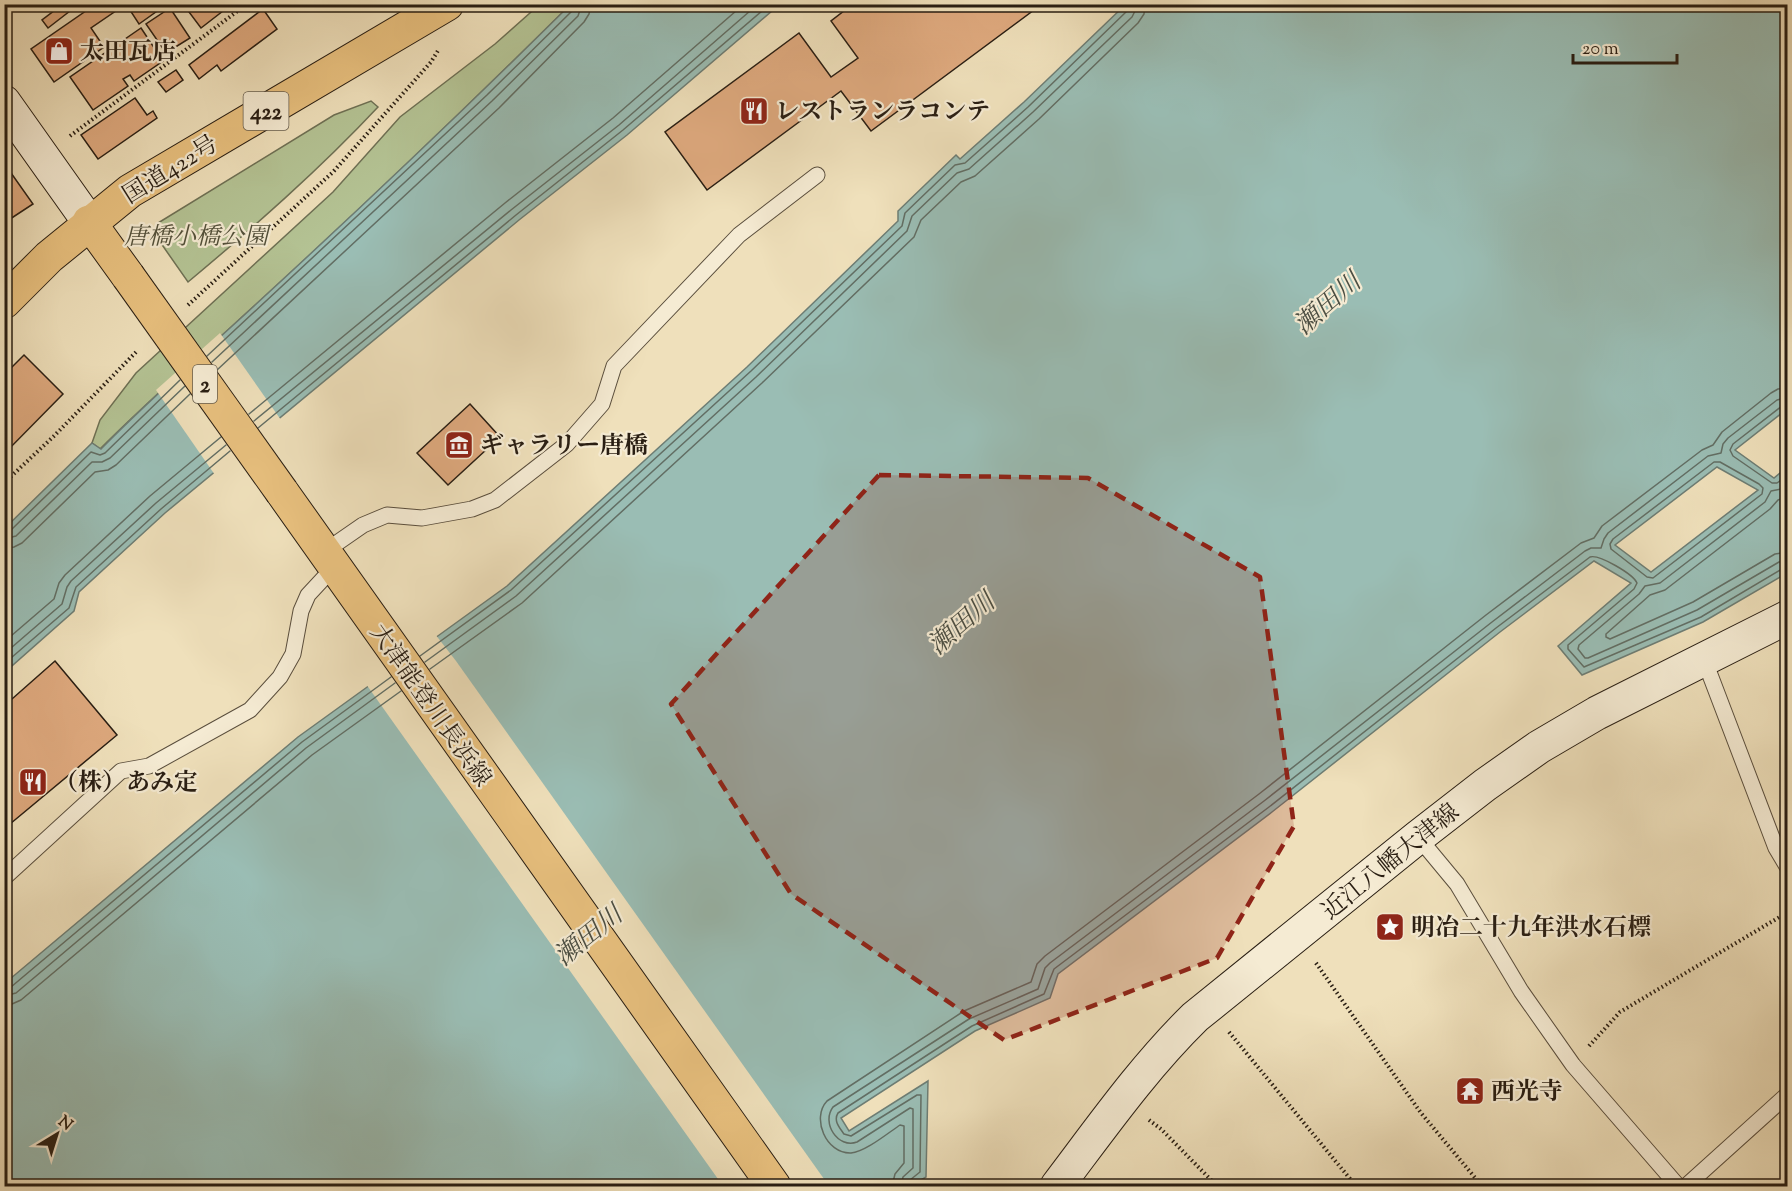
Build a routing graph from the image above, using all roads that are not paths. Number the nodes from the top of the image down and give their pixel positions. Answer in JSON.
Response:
{"nodes":[{"id":1,"x":441,"y":6,"type":"edge"},
{"id":2,"x":4,"y":102,"type":"edge"},
{"id":3,"x":817,"y":175,"type":"dead end"},
{"id":4,"x":89,"y":222,"type":"junction"},
{"id":5,"x":4,"y":302,"type":"edge"},
{"id":6,"x":329,"y":559,"type":"junction"},
{"id":7,"x":1788,"y":617,"type":"edge"},
{"id":8,"x":1704,"y":659,"type":"junction"},
{"id":9,"x":1419,"y":837,"type":"junction"},
{"id":10,"x":1788,"y":868,"type":"edge"},
{"id":11,"x":4,"y":878,"type":"edge"},
{"id":12,"x":1788,"y":1094,"type":"edge"},
{"id":13,"x":774,"y":1186,"type":"edge"},
{"id":14,"x":1057,"y":1186,"type":"edge"},
{"id":15,"x":1678,"y":1186,"type":"edge"},
{"id":16,"x":1686,"y":1186,"type":"edge"}],
"edges":[{"from":1,"to":4,"type":"main road","name":"国道422号","number":"422"},
{"from":2,"to":4,"type":"main road"},
{"from":3,"to":6,"type":"lane"},
{"from":4,"to":5,"type":"main road","name":"国道422号","number":"422"},
{"from":4,"to":6,"type":"main road","name":"大津能登川長浜線","number":"2","bridge":true},
{"from":6,"to":11,"type":"lane"},
{"from":6,"to":13,"type":"main road","name":"大津能登川長浜線","number":"2"},
{"from":7,"to":8,"type":"main road","name":"近江八幡大津線"},
{"from":8,"to":9,"type":"main road","name":"近江八幡大津線"},
{"from":8,"to":10,"type":"lane"},
{"from":9,"to":14,"type":"main road","name":"近江八幡大津線"},
{"from":9,"to":15,"type":"lane"},
{"from":12,"to":16,"type":"lane"}]}
